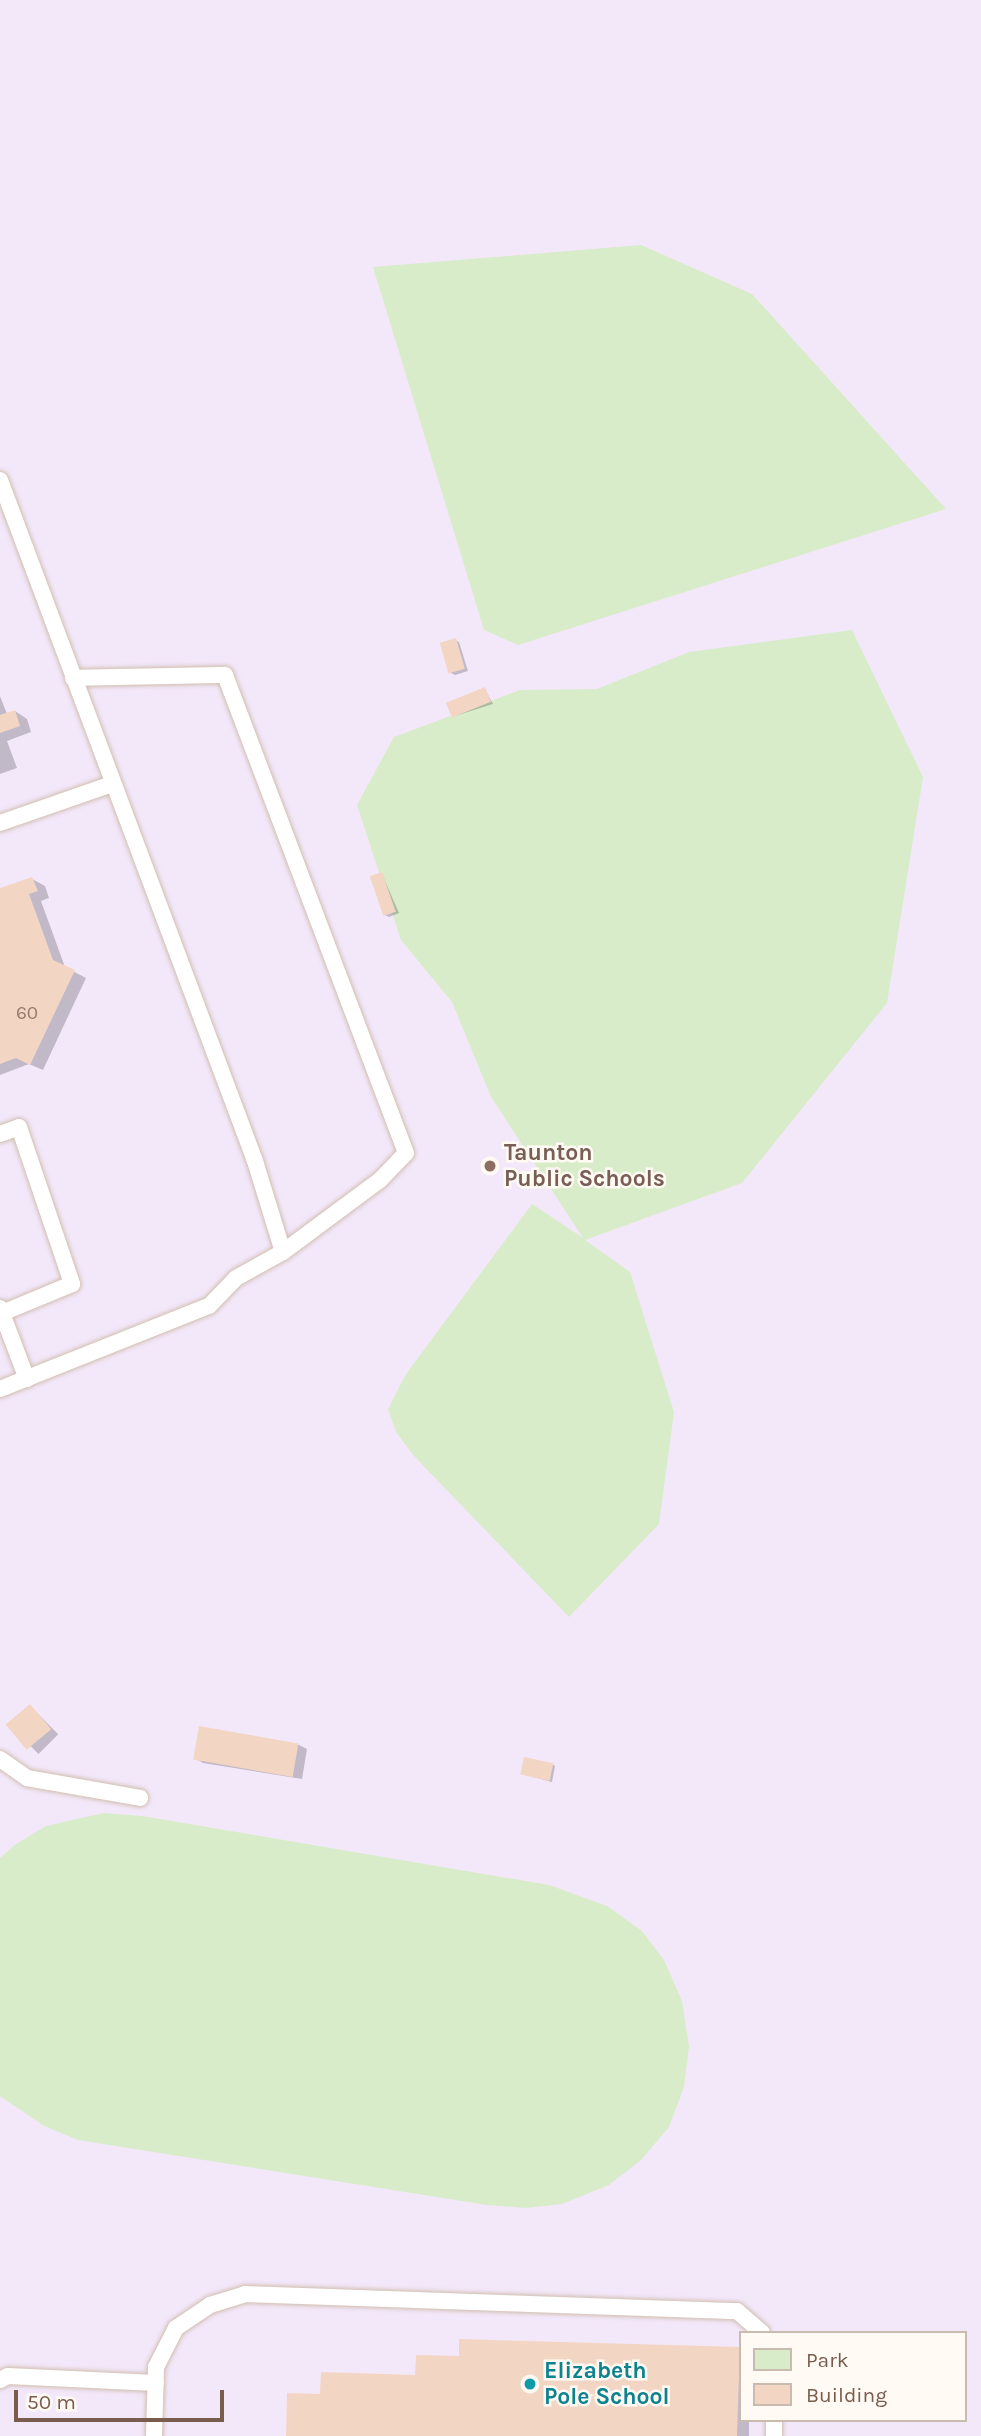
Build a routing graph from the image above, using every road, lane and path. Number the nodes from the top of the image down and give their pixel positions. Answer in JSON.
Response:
{"nodes":[{"id":1,"x":0,"y":480,"type":"edge"},
{"id":2,"x":73,"y":678,"type":"junction"},
{"id":3,"x":112,"y":784,"type":"junction"},
{"id":4,"x":0,"y":824,"type":"edge"},
{"id":5,"x":0,"y":1134,"type":"edge"},
{"id":6,"x":283,"y":1252,"type":"junction"},
{"id":7,"x":1,"y":1311,"type":"edge"},
{"id":8,"x":27,"y":1378,"type":"junction"},
{"id":9,"x":0,"y":1390,"type":"edge"},
{"id":10,"x":0,"y":1759,"type":"edge"},
{"id":11,"x":141,"y":1798,"type":"dead end"},
{"id":12,"x":760,"y":2331,"type":"edge"},
{"id":13,"x":0,"y":2380,"type":"edge"},
{"id":14,"x":156,"y":2382,"type":"junction"},
{"id":15,"x":154,"y":2436,"type":"edge"}],
"edges":[{"from":1,"to":2,"type":"lane"},
{"from":2,"to":3,"type":"lane"},
{"from":2,"to":6,"type":"lane"},
{"from":3,"to":4,"type":"lane"},
{"from":3,"to":6,"type":"lane"},
{"from":5,"to":7,"type":"lane"},
{"from":6,"to":8,"type":"lane"},
{"from":7,"to":8,"type":"lane"},
{"from":8,"to":9,"type":"lane"},
{"from":10,"to":11,"type":"lane"},
{"from":12,"to":14,"type":"lane"},
{"from":13,"to":14,"type":"lane"},
{"from":14,"to":15,"type":"lane"}]}
